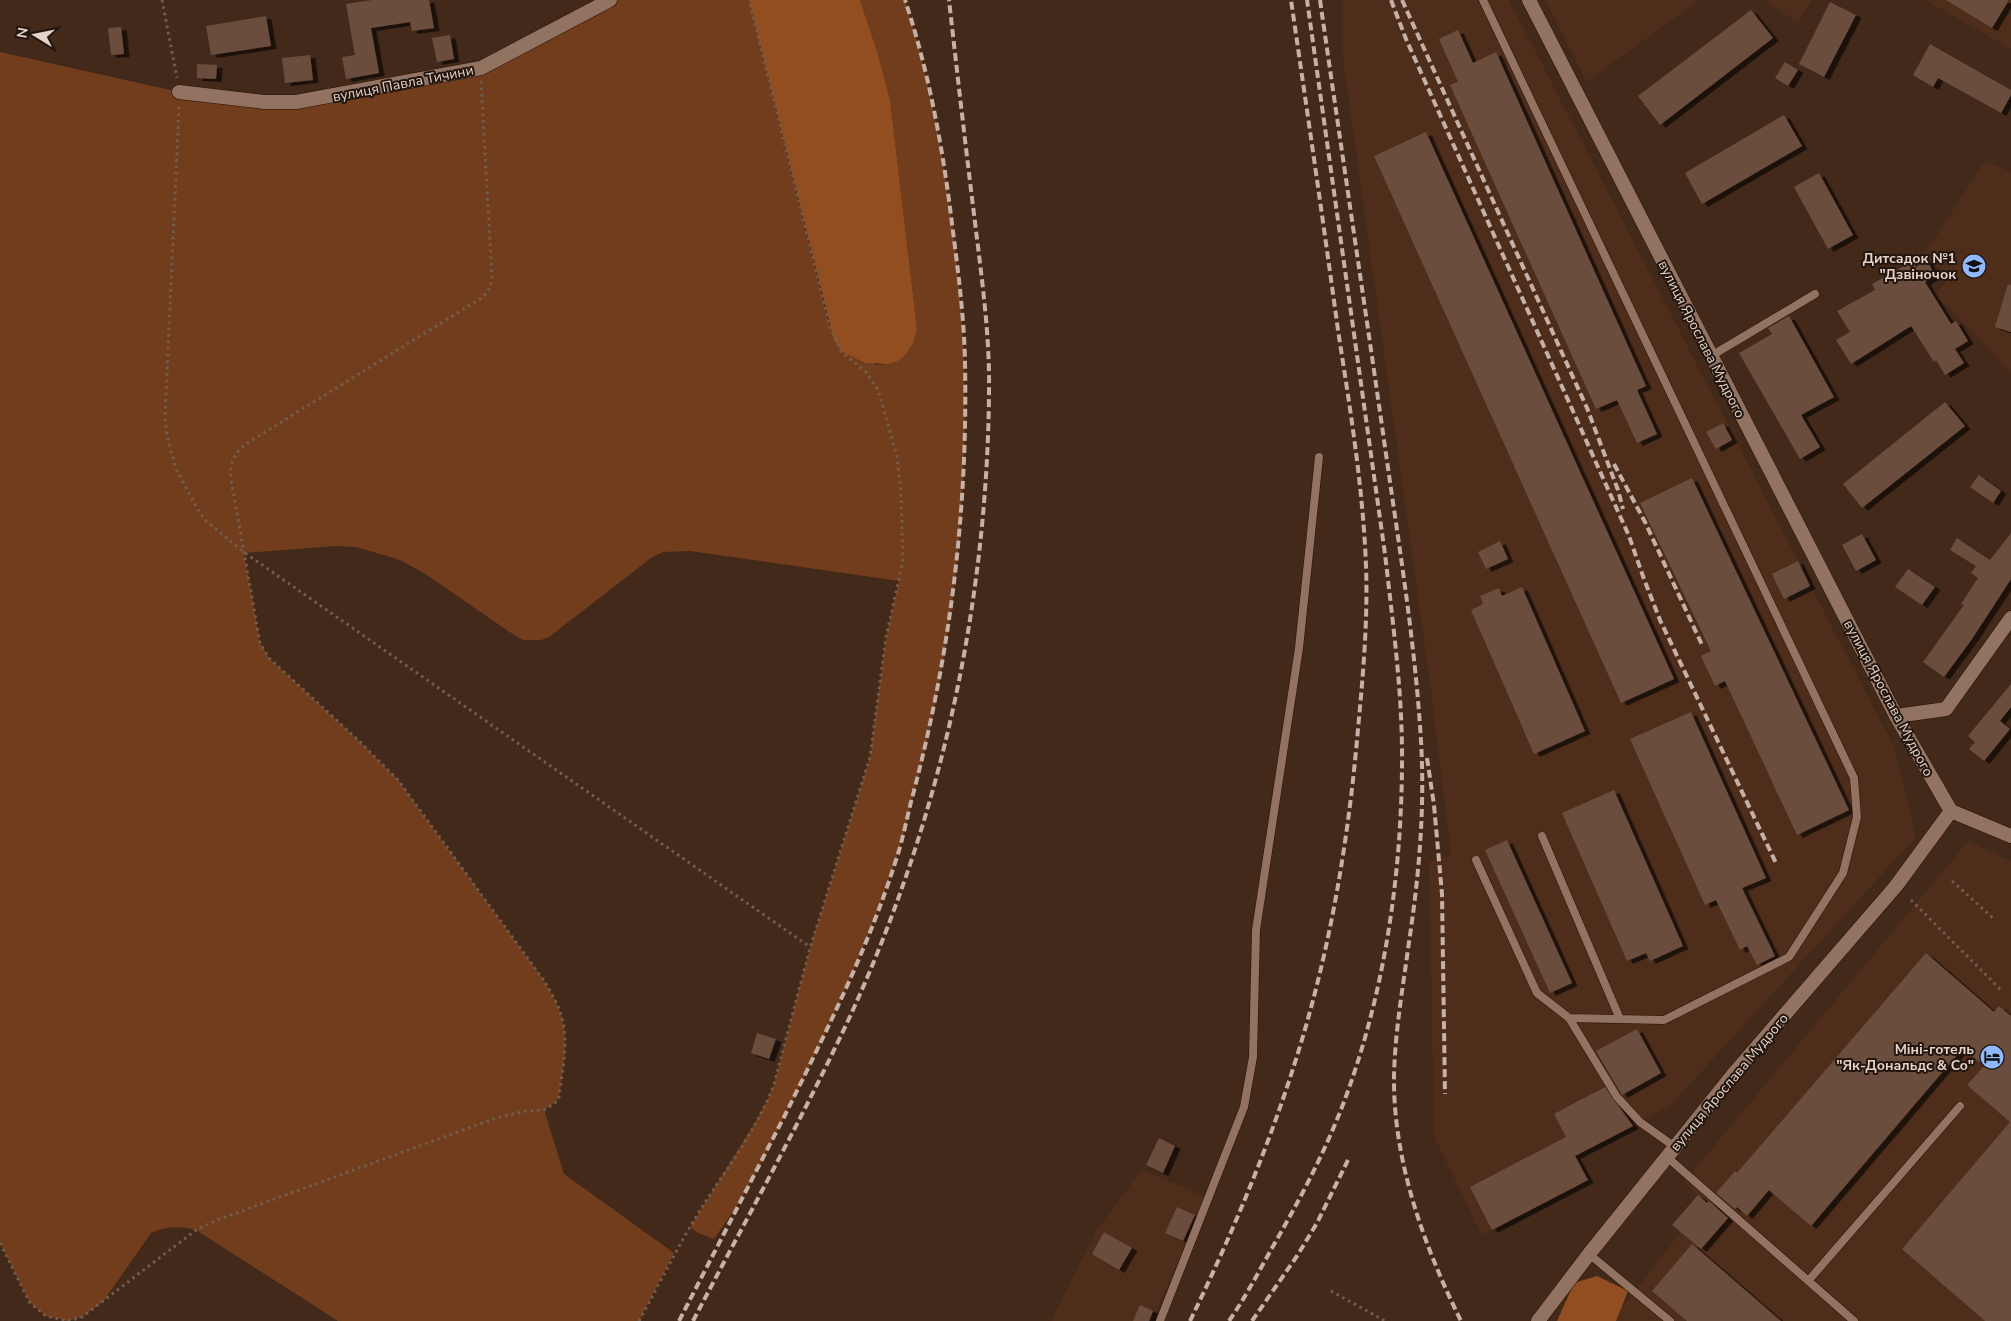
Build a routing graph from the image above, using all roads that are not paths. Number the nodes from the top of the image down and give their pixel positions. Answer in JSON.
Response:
{"nodes":[{"id":1,"x":610,"y":0,"type":"edge"},
{"id":2,"x":1483,"y":0,"type":"edge"},
{"id":3,"x":1529,"y":0,"type":"edge"},
{"id":4,"x":179,"y":92,"type":"road end"},
{"id":5,"x":1815,"y":294,"type":"dead end"},
{"id":6,"x":1711,"y":356,"type":"junction"},
{"id":7,"x":1319,"y":457,"type":"dead end"},
{"id":8,"x":2011,"y":618,"type":"edge"},
{"id":9,"x":1896,"y":716,"type":"junction"},
{"id":10,"x":1951,"y":811,"type":"junction"},
{"id":11,"x":1542,"y":836,"type":"dead end"},
{"id":12,"x":2011,"y":836,"type":"edge"},
{"id":13,"x":1476,"y":860,"type":"dead end"},
{"id":14,"x":1569,"y":1018,"type":"junction"},
{"id":15,"x":1620,"y":1019,"type":"junction"},
{"id":16,"x":1960,"y":1106,"type":"dead end"},
{"id":17,"x":1671,"y":1152,"type":"junction"},
{"id":18,"x":1589,"y":1254,"type":"junction"},
{"id":19,"x":1808,"y":1280,"type":"junction"},
{"id":20,"x":1160,"y":1321,"type":"edge"},
{"id":21,"x":1538,"y":1321,"type":"edge"},
{"id":22,"x":1670,"y":1321,"type":"edge"},
{"id":23,"x":1854,"y":1321,"type":"edge"}],
"edges":[{"from":1,"to":4,"type":"street","name":"вулиця Павла Тичини"},
{"from":2,"to":15,"type":"lane"},
{"from":3,"to":6,"type":"street","name":"вулиця Ярослава Мудрого"},
{"from":5,"to":6,"type":"lane"},
{"from":6,"to":9,"type":"street","name":"вулиця Ярослава Мудрого"},
{"from":7,"to":20,"type":"lane"},
{"from":8,"to":9,"type":"street"},
{"from":9,"to":10,"type":"street","name":"вулиця Ярослава Мудрого"},
{"from":10,"to":12,"type":"street"},
{"from":10,"to":17,"type":"street","name":"вулиця Ярослава Мудрого"},
{"from":11,"to":15,"type":"lane"},
{"from":13,"to":14,"type":"lane"},
{"from":14,"to":15,"type":"lane"},
{"from":14,"to":17,"type":"lane"},
{"from":16,"to":19,"type":"lane"},
{"from":17,"to":18,"type":"street","name":"вулиця Ярослава Мудрого"},
{"from":17,"to":19,"type":"lane"},
{"from":18,"to":21,"type":"street","name":"вулиця Ярослава Мудрого"},
{"from":18,"to":22,"type":"lane"},
{"from":19,"to":23,"type":"lane"}]}
